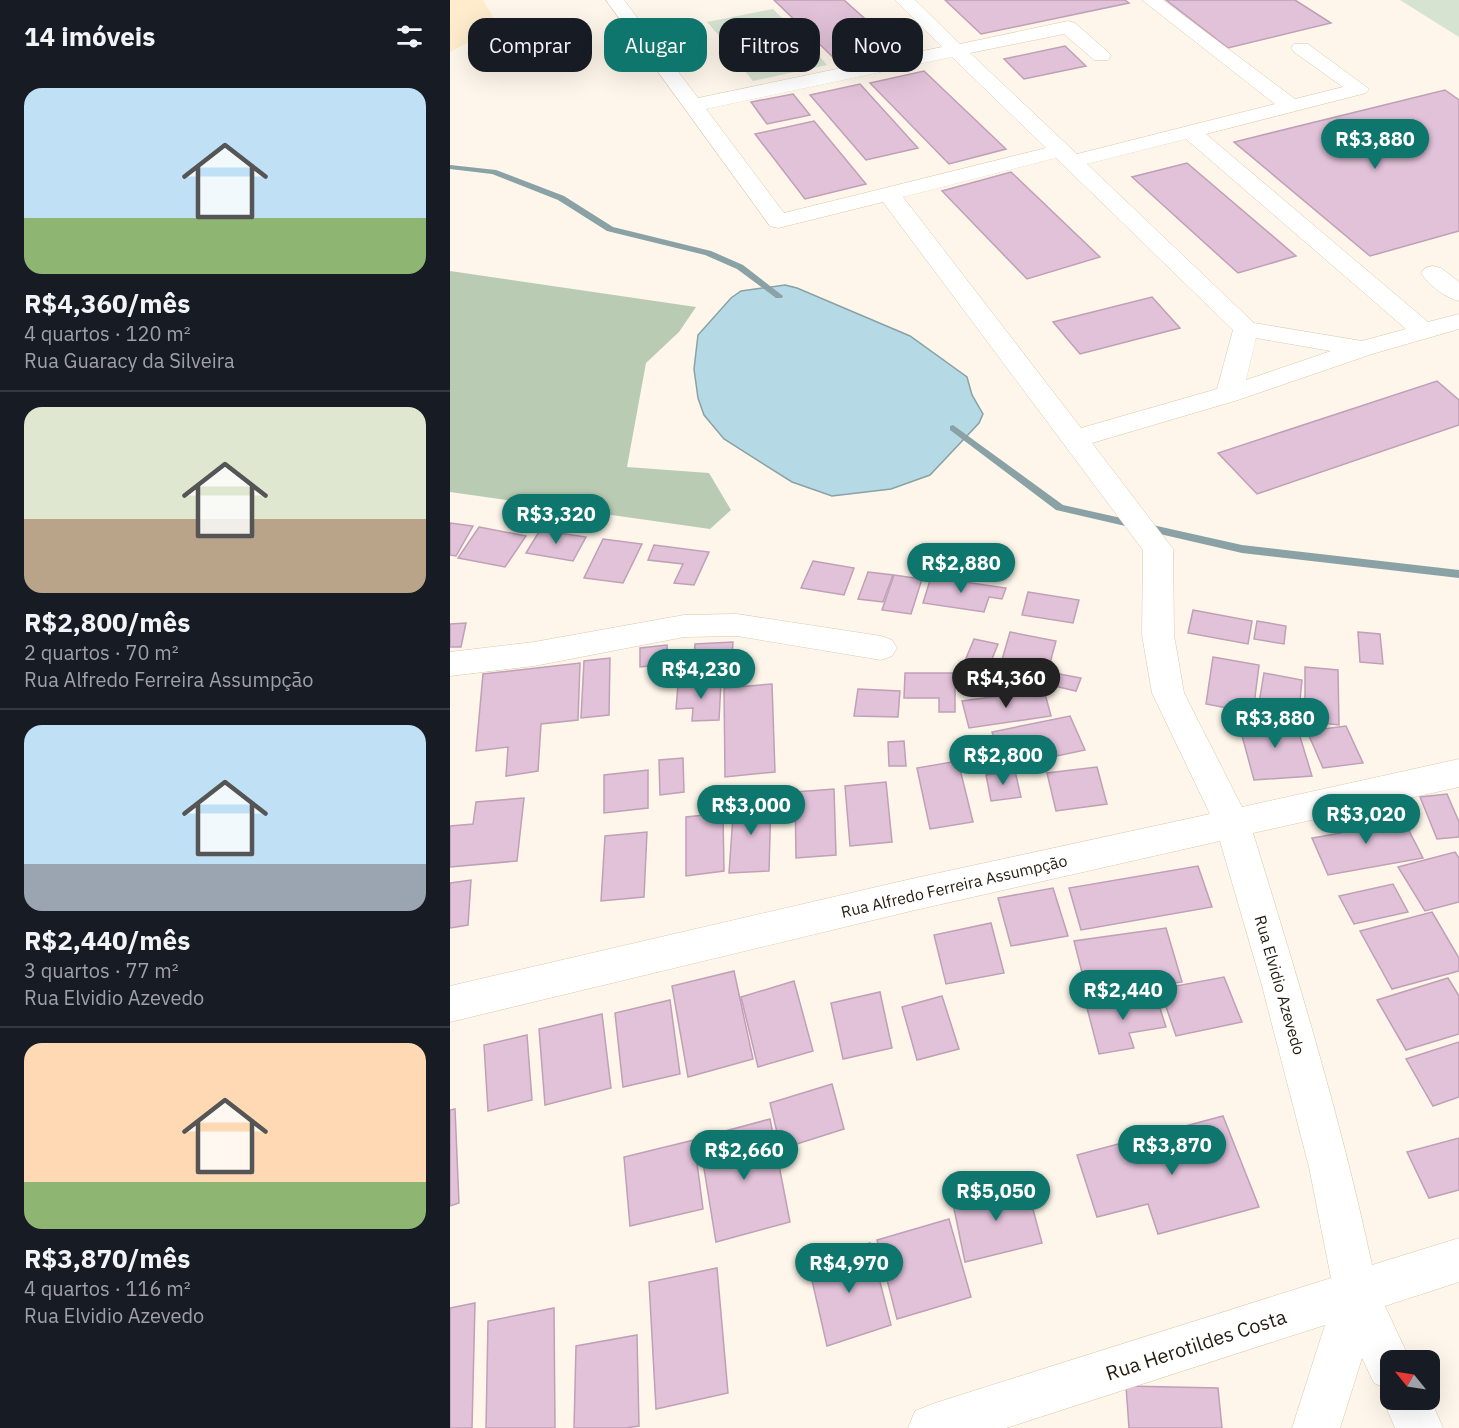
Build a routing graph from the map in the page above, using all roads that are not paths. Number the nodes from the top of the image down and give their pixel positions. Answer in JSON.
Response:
{"nodes":[{"id":1,"x":615,"y":0,"type":"edge"},
{"id":2,"x":904,"y":0,"type":"edge"},
{"id":3,"x":1151,"y":0,"type":"edge"},
{"id":4,"x":1301,"y":48,"type":"dead end"},
{"id":5,"x":956,"y":50,"type":"junction"},
{"id":6,"x":1101,"y":56,"type":"dead end"},
{"id":7,"x":693,"y":105,"type":"junction"},
{"id":8,"x":1291,"y":106,"type":"junction"},
{"id":9,"x":1190,"y":132,"type":"junction"},
{"id":10,"x":1066,"y":156,"type":"junction"},
{"id":11,"x":888,"y":193,"type":"junction"},
{"id":12,"x":1433,"y":273,"type":"dead end"},
{"id":13,"x":1459,"y":294,"type":"edge"},
{"id":14,"x":1459,"y":321,"type":"edge"},
{"id":15,"x":1246,"y":329,"type":"junction"},
{"id":16,"x":1425,"y":332,"type":"junction"},
{"id":17,"x":1363,"y":349,"type":"junction"},
{"id":18,"x":1229,"y":394,"type":"junction"},
{"id":19,"x":1074,"y":439,"type":"junction"},
{"id":20,"x":881,"y":648,"type":"dead end"},
{"id":21,"x":450,"y":664,"type":"edge"},
{"id":22,"x":1459,"y":773,"type":"edge"},
{"id":23,"x":1232,"y":823,"type":"junction"},
{"id":24,"x":450,"y":1004,"type":"edge"},
{"id":25,"x":1459,"y":1260,"type":"edge"},
{"id":26,"x":1356,"y":1294,"type":"junction"},
{"id":27,"x":1382,"y":1350,"type":"edge"},
{"id":28,"x":1411,"y":1410,"type":"edge"},
{"id":29,"x":932,"y":1428,"type":"edge"},
{"id":30,"x":1316,"y":1428,"type":"edge"},
{"id":31,"x":1419,"y":1428,"type":"edge"}],
"edges":[{"from":1,"to":7,"type":"street"},
{"from":2,"to":5,"type":"street"},
{"from":3,"to":8,"type":"street"},
{"from":4,"to":8,"type":"street"},
{"from":5,"to":6,"type":"street"},
{"from":5,"to":7,"type":"street"},
{"from":5,"to":10,"type":"street"},
{"from":7,"to":11,"type":"street"},
{"from":8,"to":9,"type":"street"},
{"from":9,"to":10,"type":"street"},
{"from":9,"to":16,"type":"street"},
{"from":10,"to":11,"type":"street"},
{"from":10,"to":15,"type":"street"},
{"from":11,"to":19,"type":"street","name":"Rua Elvidio Azevedo"},
{"from":12,"to":13,"type":"street"},
{"from":14,"to":16,"type":"street"},
{"from":15,"to":17,"type":"street"},
{"from":15,"to":18,"type":"street"},
{"from":16,"to":17,"type":"street"},
{"from":17,"to":18,"type":"street"},
{"from":18,"to":19,"type":"street"},
{"from":19,"to":23,"type":"street","name":"Rua Elvidio Azevedo"},
{"from":20,"to":21,"type":"street"},
{"from":22,"to":23,"type":"street","name":"Rua Alfredo Ferreira Assumpção"},
{"from":23,"to":24,"type":"street","name":"Rua Alfredo Ferreira Assumpção"},
{"from":23,"to":26,"type":"street","name":"Rua Elvidio Azevedo"},
{"from":25,"to":26,"type":"street","name":"Rua Herotildes Costa"},
{"from":26,"to":27,"type":"street","name":"Rua Elvidio Azevedo"},
{"from":26,"to":29,"type":"street","name":"Rua Herotildes Costa"},
{"from":26,"to":30,"type":"street"},
{"from":28,"to":31,"type":"street"}]}
